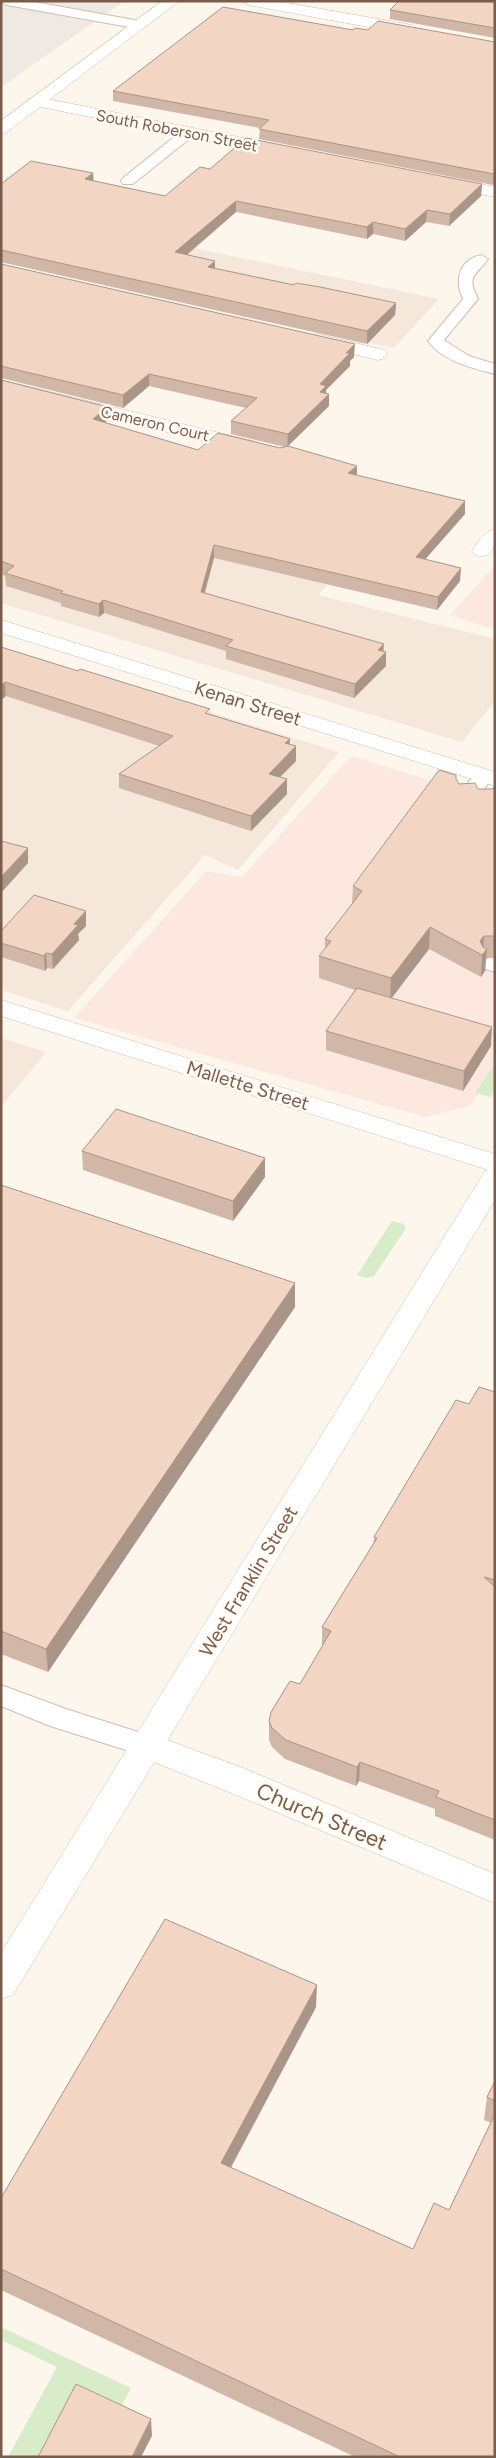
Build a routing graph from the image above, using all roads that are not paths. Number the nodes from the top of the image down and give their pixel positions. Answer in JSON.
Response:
{"nodes":[{"id":1,"x":7,"y":1,"type":"edge"},
{"id":2,"x":172,"y":1,"type":"edge"},
{"id":3,"x":249,"y":1,"type":"edge"},
{"id":4,"x":140,"y":25,"type":"junction"},
{"id":5,"x":426,"y":33,"type":"edge"},
{"id":6,"x":37,"y":102,"type":"junction"},
{"id":7,"x":1,"y":129,"type":"edge"},
{"id":8,"x":189,"y":132,"type":"junction"},
{"id":9,"x":294,"y":153,"type":"edge"},
{"id":10,"x":428,"y":179,"type":"edge"},
{"id":11,"x":128,"y":181,"type":"dead end"},
{"id":12,"x":495,"y":192,"type":"edge"},
{"id":13,"x":481,"y":259,"type":"dead end"},
{"id":14,"x":301,"y":337,"type":"edge"},
{"id":15,"x":378,"y":354,"type":"dead end"},
{"id":16,"x":495,"y":369,"type":"edge"},
{"id":17,"x":1,"y":386,"type":"edge"},
{"id":18,"x":271,"y":451,"type":"edge"},
{"id":19,"x":1,"y":626,"type":"edge"},
{"id":20,"x":489,"y":788,"type":"edge"},
{"id":21,"x":465,"y":799,"type":"edge"},
{"id":22,"x":1,"y":1008,"type":"edge"},
{"id":23,"x":495,"y":1163,"type":"edge"},
{"id":24,"x":495,"y":1177,"type":"edge"},
{"id":25,"x":1,"y":1695,"type":"edge"},
{"id":26,"x":148,"y":1746,"type":"junction"},
{"id":27,"x":495,"y":1889,"type":"edge"},
{"id":28,"x":1,"y":1984,"type":"edge"}],
"edges":[{"from":1,"to":4,"type":"lane"},
{"from":2,"to":4,"type":"street"},
{"from":3,"to":5,"type":"street"},
{"from":4,"to":6,"type":"street"},
{"from":6,"to":7,"type":"street"},
{"from":6,"to":8,"type":"street","name":"South Roberson Street"},
{"from":8,"to":9,"type":"street","name":"South Roberson Street"},
{"from":8,"to":11,"type":"lane"},
{"from":10,"to":12,"type":"street"},
{"from":13,"to":16,"type":"lane"},
{"from":14,"to":15,"type":"street"},
{"from":17,"to":18,"type":"street","name":"Cameron Court"},
{"from":19,"to":20,"type":"street","name":"Kenan Street"},
{"from":20,"to":21,"type":"lane"},
{"from":22,"to":23,"type":"street","name":"Mallette Street"},
{"from":24,"to":26,"type":"street","name":"West Franklin Street"},
{"from":25,"to":26,"type":"lane"},
{"from":26,"to":27,"type":"street","name":"Church Street"},
{"from":26,"to":28,"type":"street","name":"West Franklin Street"}]}
